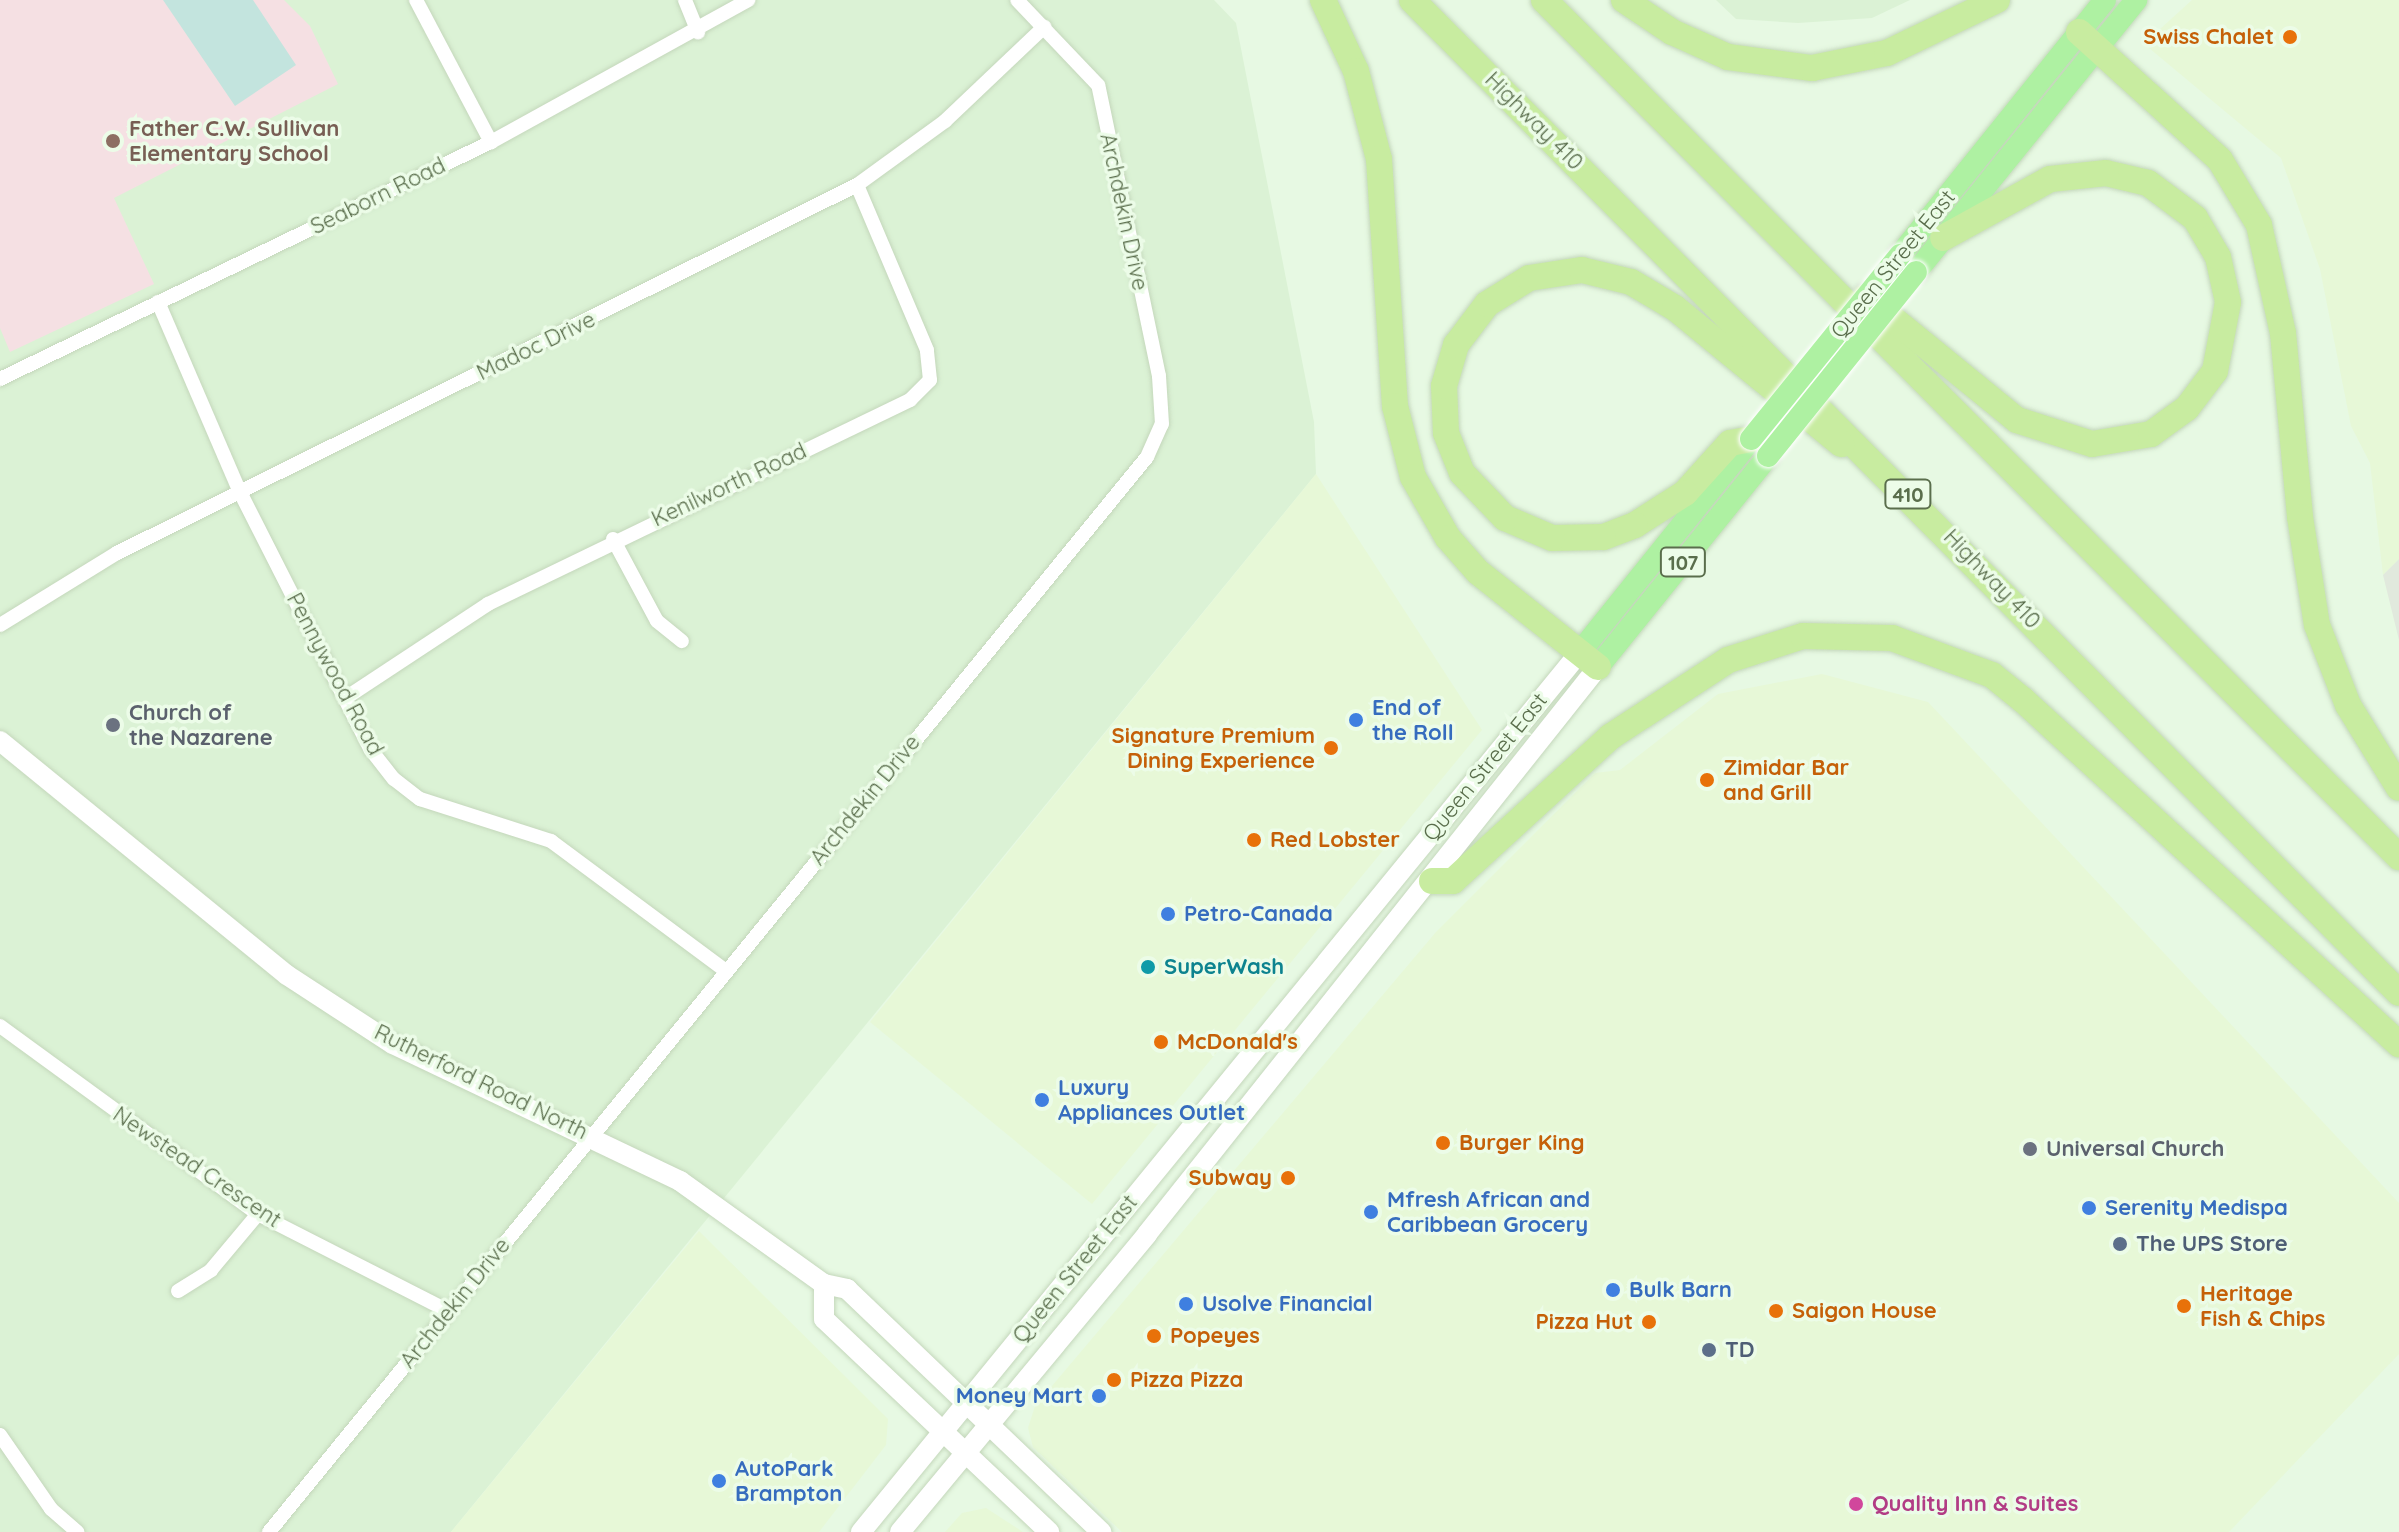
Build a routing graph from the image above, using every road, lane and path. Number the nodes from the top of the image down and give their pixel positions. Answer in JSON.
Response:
{"nodes":[{"id":1,"x":416,"y":0,"type":"edge"},
{"id":2,"x":685,"y":0,"type":"edge"},
{"id":3,"x":748,"y":0,"type":"edge"},
{"id":4,"x":1017,"y":0,"type":"edge"},
{"id":5,"x":1323,"y":0,"type":"edge"},
{"id":6,"x":1412,"y":0,"type":"edge"},
{"id":7,"x":1544,"y":0,"type":"edge"},
{"id":8,"x":1624,"y":0,"type":"edge"},
{"id":9,"x":1997,"y":0,"type":"edge"},
{"id":10,"x":2105,"y":0,"type":"edge"},
{"id":11,"x":2136,"y":0,"type":"edge"},
{"id":12,"x":1044,"y":27,"type":"junction"},
{"id":13,"x":698,"y":33,"type":"junction"},
{"id":14,"x":2088,"y":40,"type":"junction"},
{"id":15,"x":491,"y":142,"type":"junction"},
{"id":16,"x":857,"y":185,"type":"junction"},
{"id":17,"x":1943,"y":238,"type":"junction"},
{"id":18,"x":1790,"y":245,"type":"junction"},
{"id":19,"x":158,"y":302,"type":"junction"},
{"id":20,"x":0,"y":379,"type":"edge"},
{"id":21,"x":1760,"y":448,"type":"junction"},
{"id":22,"x":1881,"y":466,"type":"junction"},
{"id":23,"x":240,"y":492,"type":"junction"},
{"id":24,"x":613,"y":539,"type":"junction"},
{"id":25,"x":0,"y":625,"type":"edge"},
{"id":26,"x":682,"y":641,"type":"dead end"},
{"id":27,"x":1589,"y":660,"type":"junction"},
{"id":28,"x":347,"y":697,"type":"junction"},
{"id":29,"x":0,"y":741,"type":"edge"},
{"id":30,"x":2399,"y":788,"type":"edge"},
{"id":31,"x":2399,"y":857,"type":"edge"},
{"id":32,"x":1432,"y":881,"type":"junction"},
{"id":33,"x":725,"y":970,"type":"junction"},
{"id":34,"x":2399,"y":993,"type":"edge"},
{"id":35,"x":0,"y":1026,"type":"edge"},
{"id":36,"x":2399,"y":1044,"type":"edge"},
{"id":37,"x":592,"y":1134,"type":"junction"},
{"id":38,"x":258,"y":1214,"type":"junction"},
{"id":39,"x":824,"y":1284,"type":"junction"},
{"id":40,"x":178,"y":1291,"type":"dead end"},
{"id":41,"x":448,"y":1311,"type":"junction"},
{"id":42,"x":967,"y":1402,"type":"junction"},
{"id":43,"x":988,"y":1423,"type":"junction"},
{"id":44,"x":942,"y":1431,"type":"junction"},
{"id":45,"x":0,"y":1435,"type":"edge"},
{"id":46,"x":964,"y":1453,"type":"junction"},
{"id":47,"x":77,"y":1532,"type":"edge"},
{"id":48,"x":269,"y":1532,"type":"edge"},
{"id":49,"x":861,"y":1532,"type":"edge"},
{"id":50,"x":900,"y":1532,"type":"edge"},
{"id":51,"x":1049,"y":1532,"type":"edge"},
{"id":52,"x":1101,"y":1532,"type":"edge"}],
"edges":[{"from":1,"to":15,"type":"street"},
{"from":2,"to":13,"type":"street"},
{"from":3,"to":13,"type":"street","name":"Seaborn Road"},
{"from":4,"to":12,"type":"street","name":"Archdekin Drive"},
{"from":5,"to":27,"type":"highway"},
{"from":6,"to":22,"type":"highway","name":"Highway 410","number":"410"},
{"from":7,"to":18,"type":"highway"},
{"from":8,"to":9,"type":"highway"},
{"from":10,"to":14,"type":"main road","name":"Queen Street East"},
{"from":11,"to":14,"type":"main road","name":"Queen Street East"},
{"from":12,"to":16,"type":"street","name":"Madoc Drive"},
{"from":12,"to":33,"type":"street","name":"Archdekin Drive"},
{"from":13,"to":15,"type":"street","name":"Seaborn Road"},
{"from":14,"to":17,"type":"main road","name":"Queen Street East"},
{"from":14,"to":21,"type":"main road","name":"Queen Street East","bridge":true},
{"from":14,"to":30,"type":"highway"},
{"from":15,"to":19,"type":"street","name":"Seaborn Road"},
{"from":16,"to":23,"type":"street","name":"Madoc Drive"},
{"from":16,"to":24,"type":"street","name":"Kenilworth Road"},
{"from":17,"to":18,"type":"highway"},
{"from":17,"to":21,"type":"main road","name":"Queen Street East","bridge":true},
{"from":18,"to":31,"type":"highway"},
{"from":19,"to":20,"type":"street","name":"Seaborn Road"},
{"from":19,"to":23,"type":"street","name":"Pennywood Road"},
{"from":21,"to":22,"type":"highway"},
{"from":21,"to":27,"type":"main road","name":"Queen Street East"},
{"from":22,"to":34,"type":"highway","name":"Highway 410","number":"410"},
{"from":23,"to":25,"type":"street","name":"Madoc Drive"},
{"from":23,"to":28,"type":"street","name":"Pennywood Road"},
{"from":24,"to":26,"type":"street"},
{"from":24,"to":28,"type":"street","name":"Kenilworth Road"},
{"from":27,"to":32,"type":"main road","name":"Queen Street East"},
{"from":27,"to":42,"type":"main road","name":"Queen Street East"},
{"from":28,"to":33,"type":"street","name":"Pennywood Road"},
{"from":29,"to":37,"type":"main road","name":"Rutherford Road North"},
{"from":32,"to":36,"type":"highway"},
{"from":32,"to":43,"type":"main road","name":"Queen Street East"},
{"from":33,"to":37,"type":"street","name":"Archdekin Drive"},
{"from":35,"to":38,"type":"street","name":"Newstead Crescent"},
{"from":37,"to":39,"type":"main road","name":"Rutherford Road North"},
{"from":37,"to":41,"type":"street","name":"Archdekin Drive"},
{"from":38,"to":40,"type":"street"},
{"from":38,"to":41,"type":"street","name":"Newstead Crescent"},
{"from":39,"to":42,"type":"main road","name":"Rutherford Road North"},
{"from":39,"to":44,"type":"main road"},
{"from":41,"to":48,"type":"street","name":"Archdekin Drive"},
{"from":42,"to":43,"type":"main road","name":"Rutherford Road North"},
{"from":42,"to":44,"type":"main road","name":"Queen Street East"},
{"from":43,"to":46,"type":"main road","name":"Queen Street East"},
{"from":43,"to":52,"type":"main road","name":"Rutherford Road North"},
{"from":44,"to":46,"type":"main road"},
{"from":44,"to":49,"type":"main road","name":"Queen Street East"},
{"from":45,"to":47,"type":"street"},
{"from":46,"to":50,"type":"main road","name":"Queen Street East"},
{"from":46,"to":51,"type":"main road"}]}
